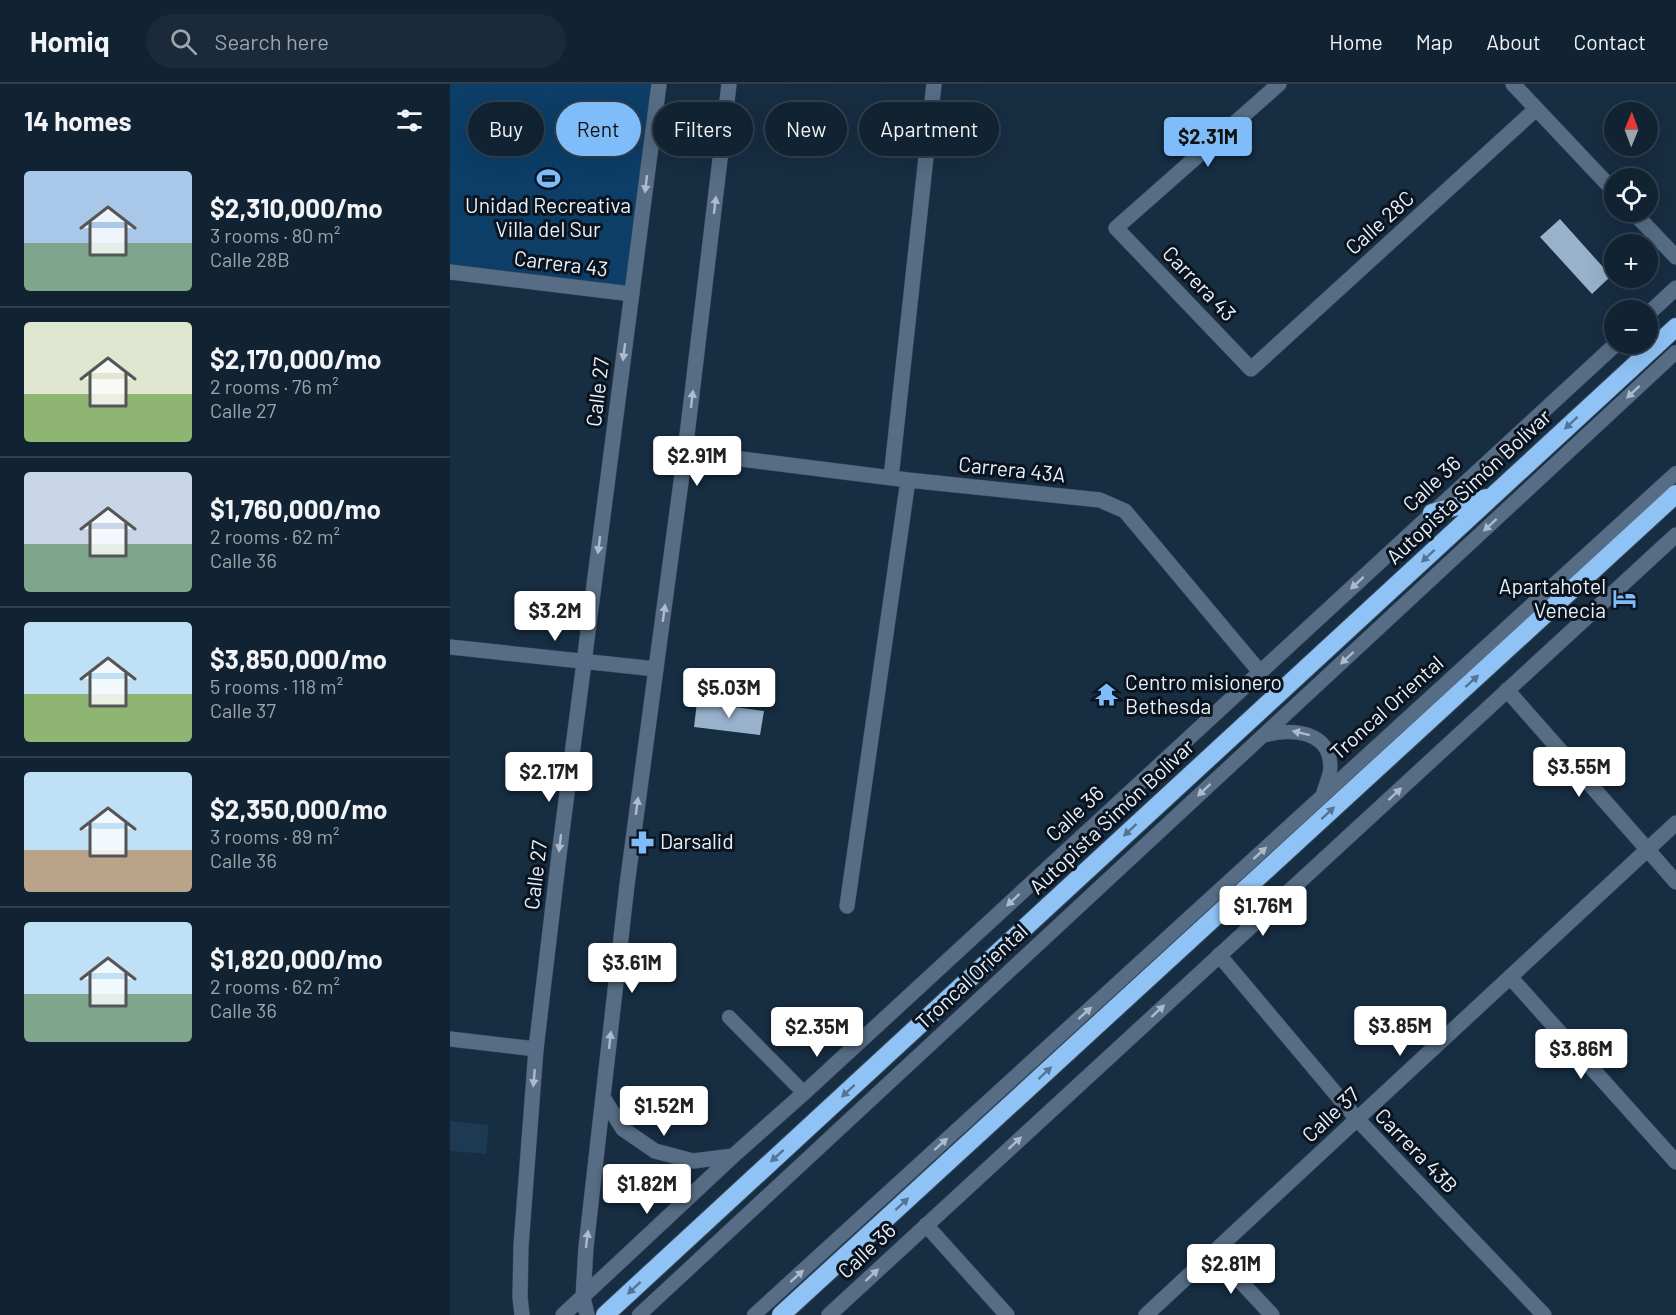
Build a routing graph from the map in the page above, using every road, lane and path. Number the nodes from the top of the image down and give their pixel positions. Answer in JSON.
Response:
{"nodes":[{"id":1,"x":659,"y":84,"type":"edge"},
{"id":2,"x":729,"y":84,"type":"edge"},
{"id":3,"x":934,"y":84,"type":"edge"},
{"id":4,"x":1279,"y":84,"type":"edge"},
{"id":5,"x":1513,"y":84,"type":"edge"},
{"id":6,"x":1536,"y":109,"type":"junction"},
{"id":7,"x":1604,"y":180,"type":"edge"},
{"id":8,"x":1643,"y":222,"type":"edge"},
{"id":9,"x":1676,"y":257,"type":"edge"},
{"id":10,"x":450,"y":272,"type":"edge"},
{"id":11,"x":1676,"y":288,"type":"edge"},
{"id":12,"x":632,"y":294,"type":"junction"},
{"id":13,"x":1658,"y":305,"type":"edge"},
{"id":14,"x":1676,"y":327,"type":"edge"},
{"id":15,"x":1676,"y":352,"type":"edge"},
{"id":16,"x":1605,"y":354,"type":"edge"},
{"id":17,"x":1251,"y":369,"type":"joint"},
{"id":18,"x":685,"y":452,"type":"junction"},
{"id":19,"x":1676,"y":472,"type":"edge"},
{"id":20,"x":891,"y":478,"type":"junction"},
{"id":21,"x":908,"y":480,"type":"junction"},
{"id":22,"x":1676,"y":494,"type":"edge"},
{"id":23,"x":1492,"y":497,"type":"junction"},
{"id":24,"x":1432,"y":513,"type":"junction"},
{"id":25,"x":1676,"y":535,"type":"edge"},
{"id":26,"x":450,"y":647,"type":"edge"},
{"id":27,"x":584,"y":661,"type":"junction"},
{"id":28,"x":656,"y":669,"type":"junction"},
{"id":29,"x":1260,"y":672,"type":"junction"},
{"id":30,"x":1507,"y":690,"type":"junction"},
{"id":31,"x":1263,"y":736,"type":"junction"},
{"id":32,"x":1322,"y":796,"type":"junction"},
{"id":33,"x":1676,"y":823,"type":"edge"},
{"id":34,"x":1647,"y":850,"type":"junction"},
{"id":35,"x":1676,"y":882,"type":"edge"},
{"id":36,"x":847,"y":906,"type":"dead end"},
{"id":37,"x":1219,"y":956,"type":"junction"},
{"id":38,"x":1510,"y":977,"type":"junction"},
{"id":39,"x":729,"y":1017,"type":"dead end"},
{"id":40,"x":450,"y":1039,"type":"edge"},
{"id":41,"x":537,"y":1049,"type":"junction"},
{"id":42,"x":804,"y":1093,"type":"junction"},
{"id":43,"x":604,"y":1099,"type":"junction"},
{"id":44,"x":1357,"y":1119,"type":"junction"},
{"id":45,"x":733,"y":1156,"type":"junction"},
{"id":46,"x":1676,"y":1162,"type":"edge"},
{"id":47,"x":926,"y":1225,"type":"junction"},
{"id":48,"x":1213,"y":1252,"type":"junction"},
{"id":49,"x":583,"y":1297,"type":"junction"},
{"id":50,"x":522,"y":1315,"type":"edge"},
{"id":51,"x":563,"y":1315,"type":"edge"},
{"id":52,"x":586,"y":1315,"type":"edge"},
{"id":53,"x":605,"y":1315,"type":"edge"},
{"id":54,"x":639,"y":1315,"type":"edge"},
{"id":55,"x":754,"y":1315,"type":"edge"},
{"id":56,"x":781,"y":1315,"type":"edge"},
{"id":57,"x":828,"y":1315,"type":"edge"},
{"id":58,"x":1007,"y":1315,"type":"edge"},
{"id":59,"x":1146,"y":1315,"type":"edge"},
{"id":60,"x":1272,"y":1315,"type":"edge"},
{"id":61,"x":1544,"y":1315,"type":"edge"}],
"edges":[{"from":1,"to":12,"type":"street","name":"Calle 27","one_way":true},
{"from":18,"to":2,"type":"street","one_way":true},
{"from":3,"to":20,"type":"street"},
{"from":4,"to":17,"type":"street","name":"Carrera 43"},
{"from":5,"to":6,"type":"street"},
{"from":6,"to":7,"type":"street"},
{"from":6,"to":17,"type":"street","name":"Calle 28C"},
{"from":8,"to":9,"type":"street"},
{"from":10,"to":12,"type":"street","name":"Carrera 43"},
{"from":11,"to":13,"type":"street"},
{"from":12,"to":27,"type":"street","name":"Calle 27","one_way":true},
{"from":14,"to":23,"type":"highway","name":"Autopista Simón Bolívar","one_way":true},
{"from":15,"to":31,"type":"lane","name":"Troncal Oriental","one_way":true},
{"from":16,"to":24,"type":"street","name":"Calle 36"},
{"from":18,"to":20,"type":"street","name":"Carrera 43A"},
{"from":28,"to":18,"type":"street","one_way":true},
{"from":19,"to":32,"type":"lane","name":"Troncal Oriental"},
{"from":20,"to":21,"type":"street","name":"Carrera 43A"},
{"from":21,"to":29,"type":"street","name":"Carrera 43A"},
{"from":21,"to":36,"type":"street"},
{"from":56,"to":22,"type":"highway","one_way":true},
{"from":23,"to":24,"type":"highway"},
{"from":23,"to":53,"type":"highway","name":"Autopista Simón Bolívar","one_way":true},
{"from":24,"to":29,"type":"street","name":"Calle 36","one_way":true},
{"from":25,"to":30,"type":"street","name":"Calle 36"},
{"from":26,"to":27,"type":"street"},
{"from":27,"to":28,"type":"street"},
{"from":27,"to":41,"type":"street","name":"Calle 27","one_way":true},
{"from":43,"to":28,"type":"street","one_way":true},
{"from":29,"to":42,"type":"street","name":"Calle 36","one_way":true},
{"from":30,"to":34,"type":"street"},
{"from":37,"to":30,"type":"street","name":"Calle 36","one_way":true},
{"from":32,"to":31,"type":"lane","one_way":true},
{"from":31,"to":54,"type":"lane","name":"Troncal Oriental","one_way":true},
{"from":55,"to":32,"type":"lane","name":"Troncal Oriental","one_way":true},
{"from":33,"to":34,"type":"street","name":"Calle 37"},
{"from":34,"to":35,"type":"street"},
{"from":34,"to":38,"type":"street","name":"Calle 37"},
{"from":37,"to":44,"type":"street","name":"Carrera 43B"},
{"from":47,"to":37,"type":"street","name":"Calle 36","one_way":true},
{"from":38,"to":44,"type":"street","name":"Calle 37"},
{"from":38,"to":46,"type":"street"},
{"from":39,"to":42,"type":"lane"},
{"from":40,"to":41,"type":"street"},
{"from":41,"to":50,"type":"street","name":"Calle 27","one_way":true},
{"from":42,"to":45,"type":"street","name":"Calle 36"},
{"from":43,"to":45,"type":"street"},
{"from":49,"to":43,"type":"street","one_way":true},
{"from":44,"to":48,"type":"street","name":"Calle 37"},
{"from":44,"to":61,"type":"street","name":"Carrera 43B"},
{"from":45,"to":49,"type":"street","name":"Calle 36"},
{"from":57,"to":47,"type":"street","name":"Calle 36","one_way":true},
{"from":47,"to":58,"type":"street"},
{"from":48,"to":59,"type":"street","name":"Calle 37"},
{"from":48,"to":60,"type":"street"},
{"from":49,"to":51,"type":"street","name":"Calle 36"},
{"from":49,"to":52,"type":"street"}]}
